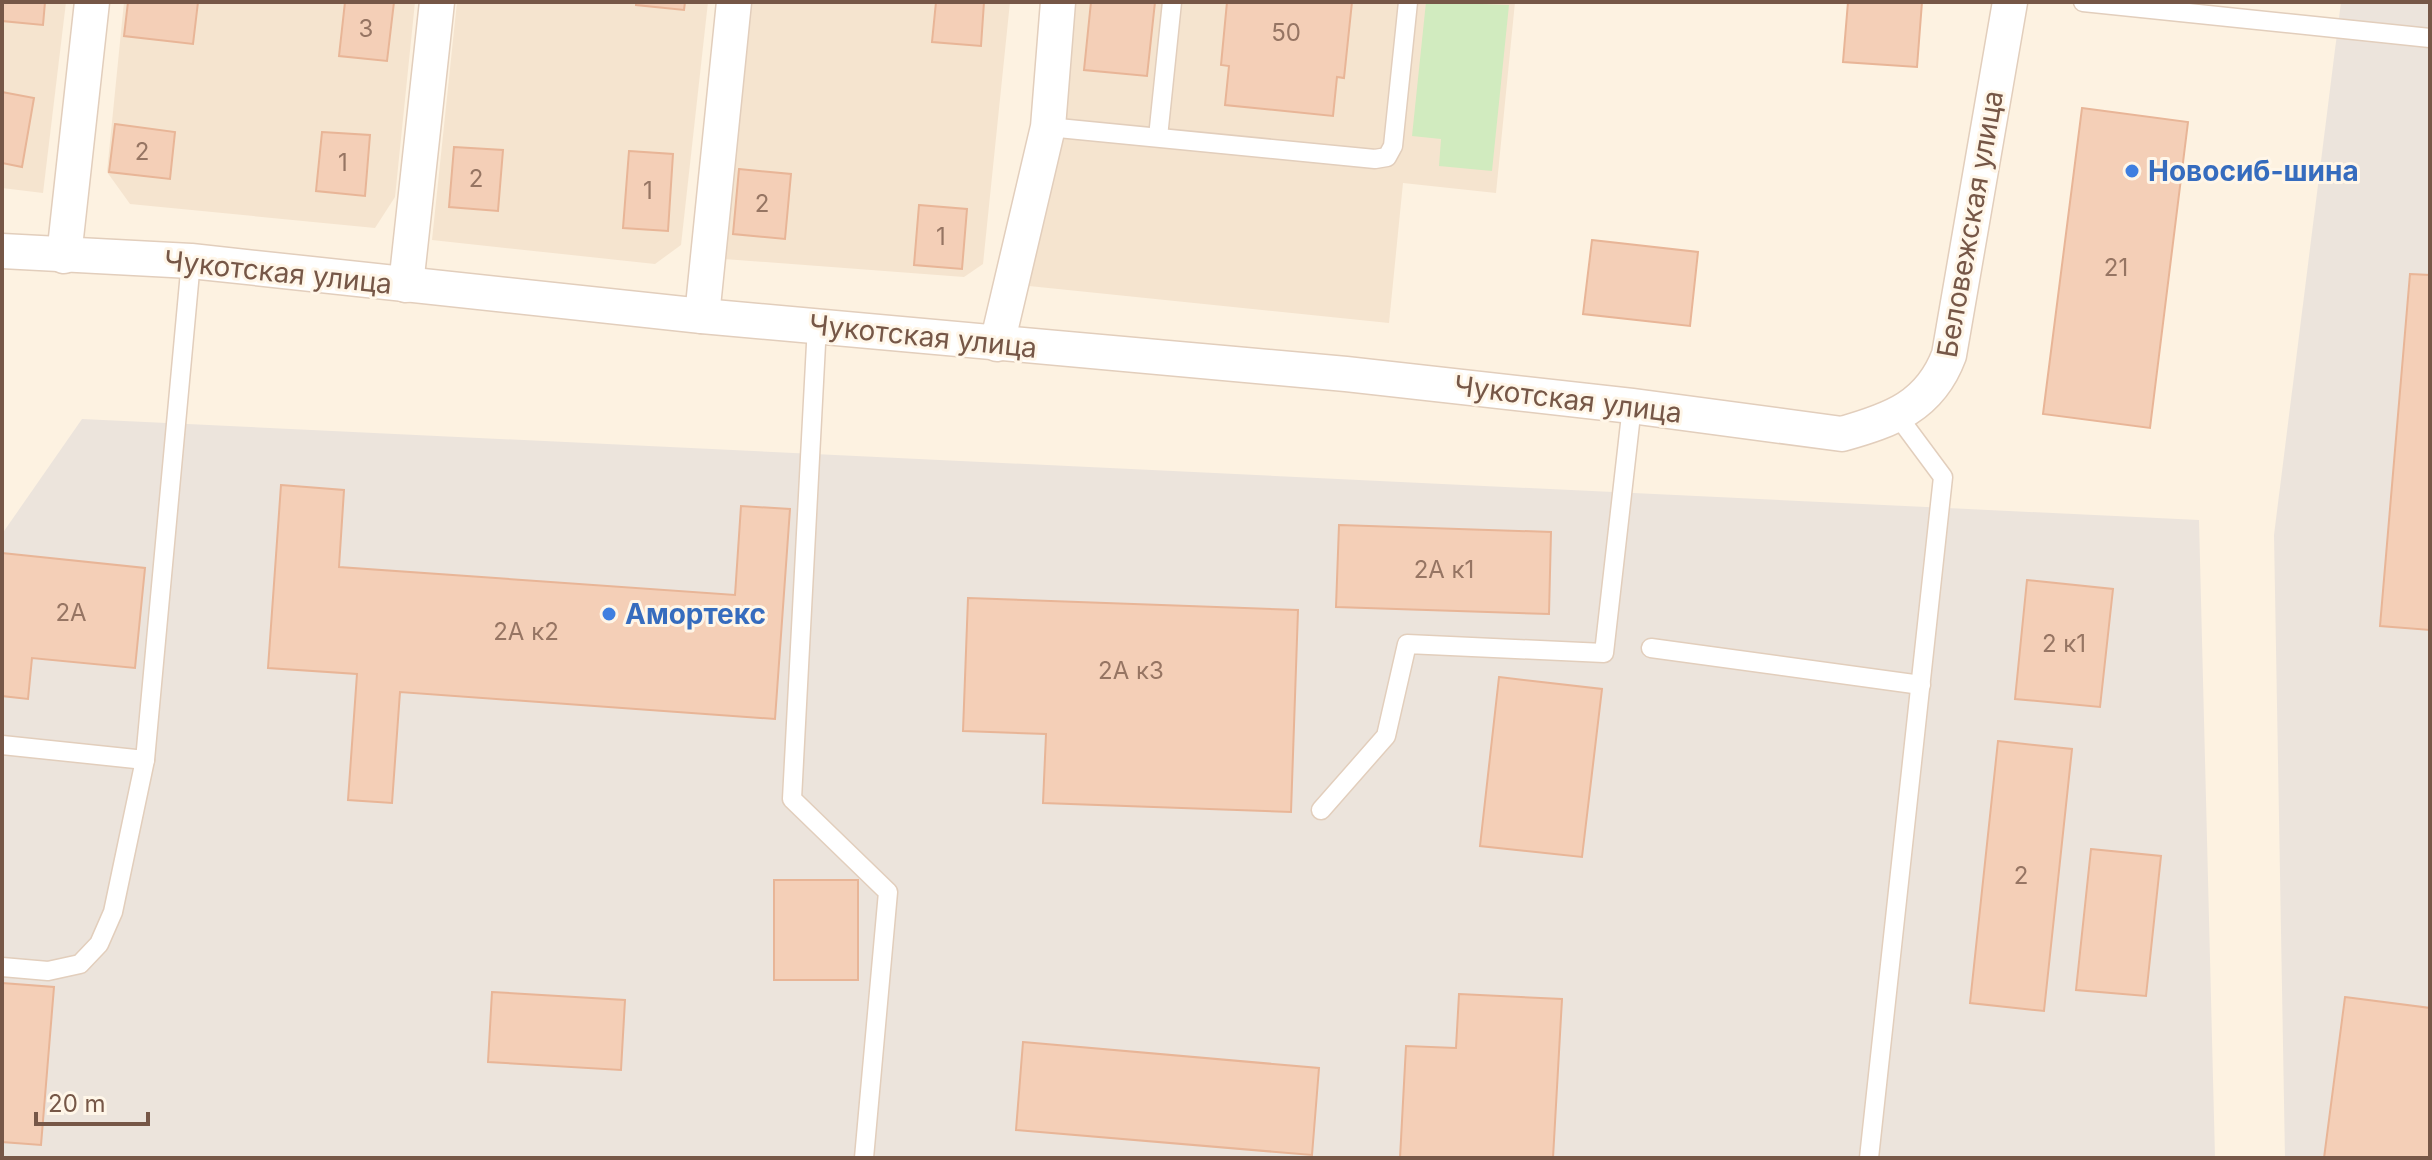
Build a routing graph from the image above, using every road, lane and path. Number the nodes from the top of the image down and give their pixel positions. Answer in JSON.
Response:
{"nodes":[{"id":1,"x":92,"y":2,"type":"edge"},
{"id":2,"x":437,"y":2,"type":"edge"},
{"id":3,"x":734,"y":2,"type":"edge"},
{"id":4,"x":1058,"y":2,"type":"edge"},
{"id":5,"x":1172,"y":2,"type":"edge"},
{"id":6,"x":1408,"y":2,"type":"edge"},
{"id":7,"x":2010,"y":2,"type":"edge"},
{"id":8,"x":2083,"y":2,"type":"edge"},
{"id":9,"x":2430,"y":38,"type":"edge"},
{"id":10,"x":1048,"y":127,"type":"junction"},
{"id":11,"x":1158,"y":137,"type":"junction"},
{"id":12,"x":2,"y":251,"type":"edge"},
{"id":13,"x":64,"y":256,"type":"junction"},
{"id":14,"x":191,"y":261,"type":"junction"},
{"id":15,"x":406,"y":285,"type":"junction"},
{"id":16,"x":702,"y":316,"type":"junction"},
{"id":17,"x":817,"y":325,"type":"junction"},
{"id":18,"x":997,"y":344,"type":"junction"},
{"id":19,"x":1632,"y":406,"type":"junction"},
{"id":20,"x":1897,"y":415,"type":"junction"},
{"id":21,"x":1842,"y":434,"type":"joint"},
{"id":22,"x":1651,"y":648,"type":"dead end"},
{"id":23,"x":1921,"y":685,"type":"junction"},
{"id":24,"x":2,"y":745,"type":"edge"},
{"id":25,"x":145,"y":760,"type":"junction"},
{"id":26,"x":1321,"y":810,"type":"dead end"},
{"id":27,"x":2,"y":967,"type":"edge"},
{"id":28,"x":864,"y":1158,"type":"edge"},
{"id":29,"x":1869,"y":1158,"type":"edge"}],
"edges":[{"from":1,"to":13,"type":"street"},
{"from":2,"to":15,"type":"street"},
{"from":3,"to":16,"type":"street"},
{"from":4,"to":10,"type":"street"},
{"from":5,"to":11,"type":"lane"},
{"from":6,"to":11,"type":"lane"},
{"from":7,"to":20,"type":"street","name":"Беловежская улица"},
{"from":8,"to":9,"type":"lane"},
{"from":10,"to":11,"type":"lane"},
{"from":10,"to":18,"type":"street"},
{"from":12,"to":13,"type":"street","name":"Чукотская улица"},
{"from":13,"to":14,"type":"street","name":"Чукотская улица"},
{"from":14,"to":15,"type":"street","name":"Чукотская улица"},
{"from":14,"to":25,"type":"lane"},
{"from":15,"to":16,"type":"street","name":"Чукотская улица"},
{"from":16,"to":17,"type":"street","name":"Чукотская улица"},
{"from":17,"to":18,"type":"street","name":"Чукотская улица"},
{"from":17,"to":28,"type":"lane"},
{"from":18,"to":19,"type":"street","name":"Чукотская улица"},
{"from":19,"to":21,"type":"street","name":"Чукотская улица"},
{"from":19,"to":26,"type":"lane"},
{"from":20,"to":21,"type":"street","name":"Беловежская улица"},
{"from":20,"to":23,"type":"lane"},
{"from":22,"to":23,"type":"lane"},
{"from":23,"to":29,"type":"lane"},
{"from":24,"to":25,"type":"lane"},
{"from":25,"to":27,"type":"lane"}]}
